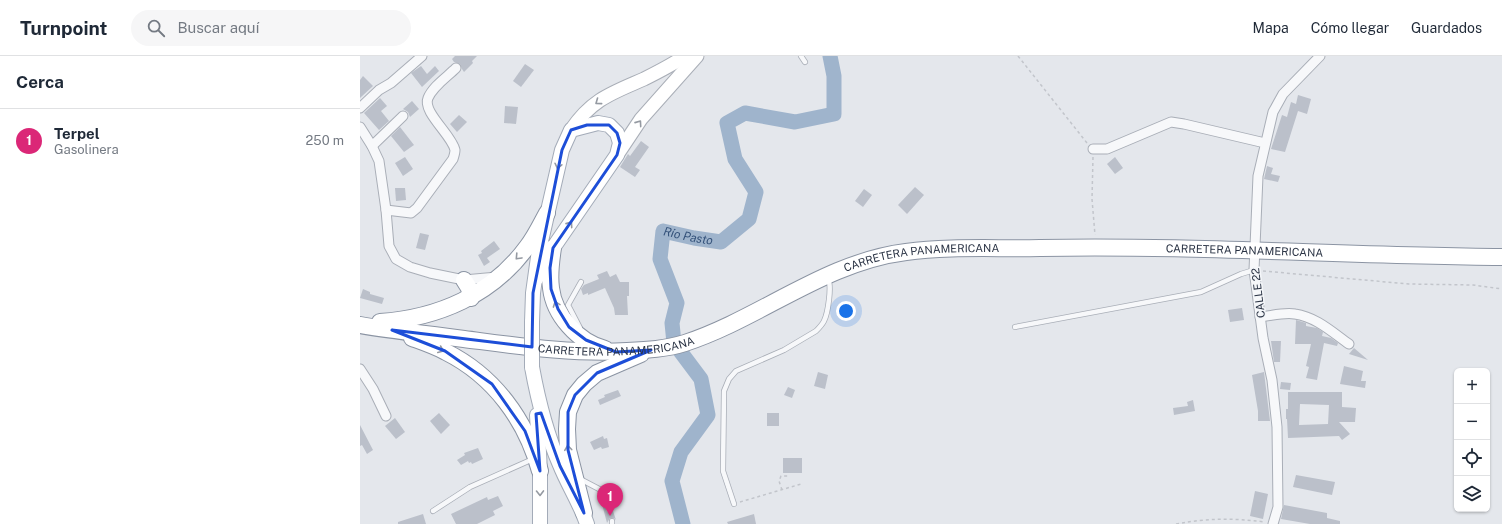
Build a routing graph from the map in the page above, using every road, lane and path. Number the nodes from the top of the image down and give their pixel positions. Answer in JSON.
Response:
{"nodes":[{"id":1,"x":422,"y":56,"type":"edge"},
{"id":2,"x":685,"y":56,"type":"edge"},
{"id":3,"x":697,"y":56,"type":"edge"},
{"id":4,"x":801,"y":56,"type":"edge"},
{"id":5,"x":1018,"y":56,"type":"edge"},
{"id":6,"x":1320,"y":56,"type":"edge"},
{"id":7,"x":806,"y":62,"type":"dead end"},
{"id":8,"x":456,"y":68,"type":"dead end"},
{"id":9,"x":360,"y":108,"type":"edge"},
{"id":10,"x":403,"y":116,"type":"dead end"},
{"id":11,"x":360,"y":127,"type":"edge"},
{"id":12,"x":571,"y":130,"type":"junction"},
{"id":13,"x":1265,"y":143,"type":"junction"},
{"id":14,"x":372,"y":146,"type":"junction"},
{"id":15,"x":1093,"y":149,"type":"junction"},
{"id":16,"x":617,"y":156,"type":"junction"},
{"id":17,"x":386,"y":210,"type":"junction"},
{"id":18,"x":547,"y":213,"type":"junction"},
{"id":19,"x":1096,"y":247,"type":"junction"},
{"id":20,"x":553,"y":248,"type":"junction"},
{"id":21,"x":1254,"y":250,"type":"junction"},
{"id":22,"x":1502,"y":257,"type":"edge"},
{"id":23,"x":1254,"y":270,"type":"junction"},
{"id":24,"x":501,"y":276,"type":"junction"},
{"id":25,"x":827,"y":276,"type":"junction"},
{"id":26,"x":464,"y":280,"type":"junction"},
{"id":27,"x":534,"y":281,"type":"junction"},
{"id":28,"x":581,"y":282,"type":"dead end"},
{"id":29,"x":1502,"y":289,"type":"edge"},
{"id":30,"x":471,"y":298,"type":"junction"},
{"id":31,"x":1260,"y":317,"type":"junction"},
{"id":32,"x":360,"y":324,"type":"edge"},
{"id":33,"x":1015,"y":328,"type":"dead end"},
{"id":34,"x":392,"y":330,"type":"junction"},
{"id":35,"x":586,"y":340,"type":"junction"},
{"id":36,"x":1349,"y":344,"type":"dead end"},
{"id":37,"x":658,"y":349,"type":"junction"},
{"id":38,"x":616,"y":352,"type":"junction"},
{"id":39,"x":360,"y":369,"type":"edge"},
{"id":40,"x":537,"y":395,"type":"junction"},
{"id":41,"x":386,"y":416,"type":"dead end"},
{"id":42,"x":538,"y":465,"type":"junction"},
{"id":43,"x":788,"y":476,"type":"dead end"},
{"id":44,"x":575,"y":477,"type":"junction"},
{"id":45,"x":801,"y":484,"type":"dead end"},
{"id":46,"x":601,"y":490,"type":"dead end"},
{"id":47,"x":782,"y":490,"type":"junction"},
{"id":48,"x":607,"y":500,"type":"dead end"},
{"id":49,"x":734,"y":504,"type":"joint"},
{"id":50,"x":610,"y":509,"type":"dead end"},
{"id":51,"x":433,"y":511,"type":"dead end"},
{"id":52,"x":585,"y":518,"type":"edge"},
{"id":53,"x":540,"y":524,"type":"edge"},
{"id":54,"x":1176,"y":524,"type":"edge"},
{"id":55,"x":1273,"y":524,"type":"edge"}],
"edges":[{"from":1,"to":9,"type":"street"},
{"from":2,"to":12,"type":"main road","one_way":true},
{"from":16,"to":3,"type":"main road","one_way":true},
{"from":4,"to":7,"type":"lane"},
{"from":5,"to":15,"type":"path"},
{"from":6,"to":13,"type":"street","name":"CALLE 22"},
{"from":8,"to":17,"type":"street"},
{"from":10,"to":14,"type":"street"},
{"from":11,"to":14,"type":"street"},
{"from":12,"to":16,"type":"main road"},
{"from":12,"to":18,"type":"main road","one_way":true},
{"from":13,"to":15,"type":"street"},
{"from":13,"to":21,"type":"street","name":"CALLE 22"},
{"from":14,"to":17,"type":"street"},
{"from":15,"to":19,"type":"path"},
{"from":20,"to":16,"type":"main road","one_way":true},
{"from":17,"to":26,"type":"street"},
{"from":18,"to":24,"type":"highway","one_way":true},
{"from":18,"to":27,"type":"main road"},
{"from":19,"to":21,"type":"highway","name":"CARRETERA PANAMERICANA"},
{"from":19,"to":25,"type":"highway","name":"CARRETERA PANAMERICANA"},
{"from":20,"to":27,"type":"main road"},
{"from":35,"to":20,"type":"highway","one_way":true},
{"from":21,"to":22,"type":"highway","name":"CARRETERA PANAMERICANA"},
{"from":21,"to":23,"type":"street","name":"CALLE 22"},
{"from":23,"to":29,"type":"path"},
{"from":23,"to":31,"type":"street","name":"CALLE 22"},
{"from":23,"to":33,"type":"lane"},
{"from":24,"to":26,"type":"street"},
{"from":24,"to":30,"type":"highway"},
{"from":25,"to":37,"type":"highway","name":"CARRETERA PANAMERICANA"},
{"from":25,"to":49,"type":"lane"},
{"from":26,"to":30,"type":"highway"},
{"from":27,"to":40,"type":"main road","bridge":true},
{"from":28,"to":35,"type":"lane"},
{"from":30,"to":32,"type":"highway"},
{"from":31,"to":36,"type":"street"},
{"from":31,"to":55,"type":"street","name":"CALLE 22"},
{"from":32,"to":34,"type":"highway","name":"CARRETERA PANAMERICANA"},
{"from":34,"to":38,"type":"highway","name":"CARRETERA PANAMERICANA"},
{"from":34,"to":42,"type":"highway","one_way":true},
{"from":35,"to":38,"type":"highway"},
{"from":37,"to":38,"type":"highway","name":"CARRETERA PANAMERICANA"},
{"from":44,"to":37,"type":"highway","one_way":true},
{"from":39,"to":41,"type":"street"},
{"from":40,"to":42,"type":"main road"},
{"from":40,"to":52,"type":"main road"},
{"from":42,"to":51,"type":"lane"},
{"from":42,"to":53,"type":"main road","one_way":true},
{"from":43,"to":47,"type":"path"},
{"from":44,"to":46,"type":"lane"},
{"from":44,"to":52,"type":"highway"},
{"from":45,"to":47,"type":"path"},
{"from":47,"to":49,"type":"path"},
{"from":48,"to":50,"type":"lane"},
{"from":54,"to":55,"type":"path"}]}
